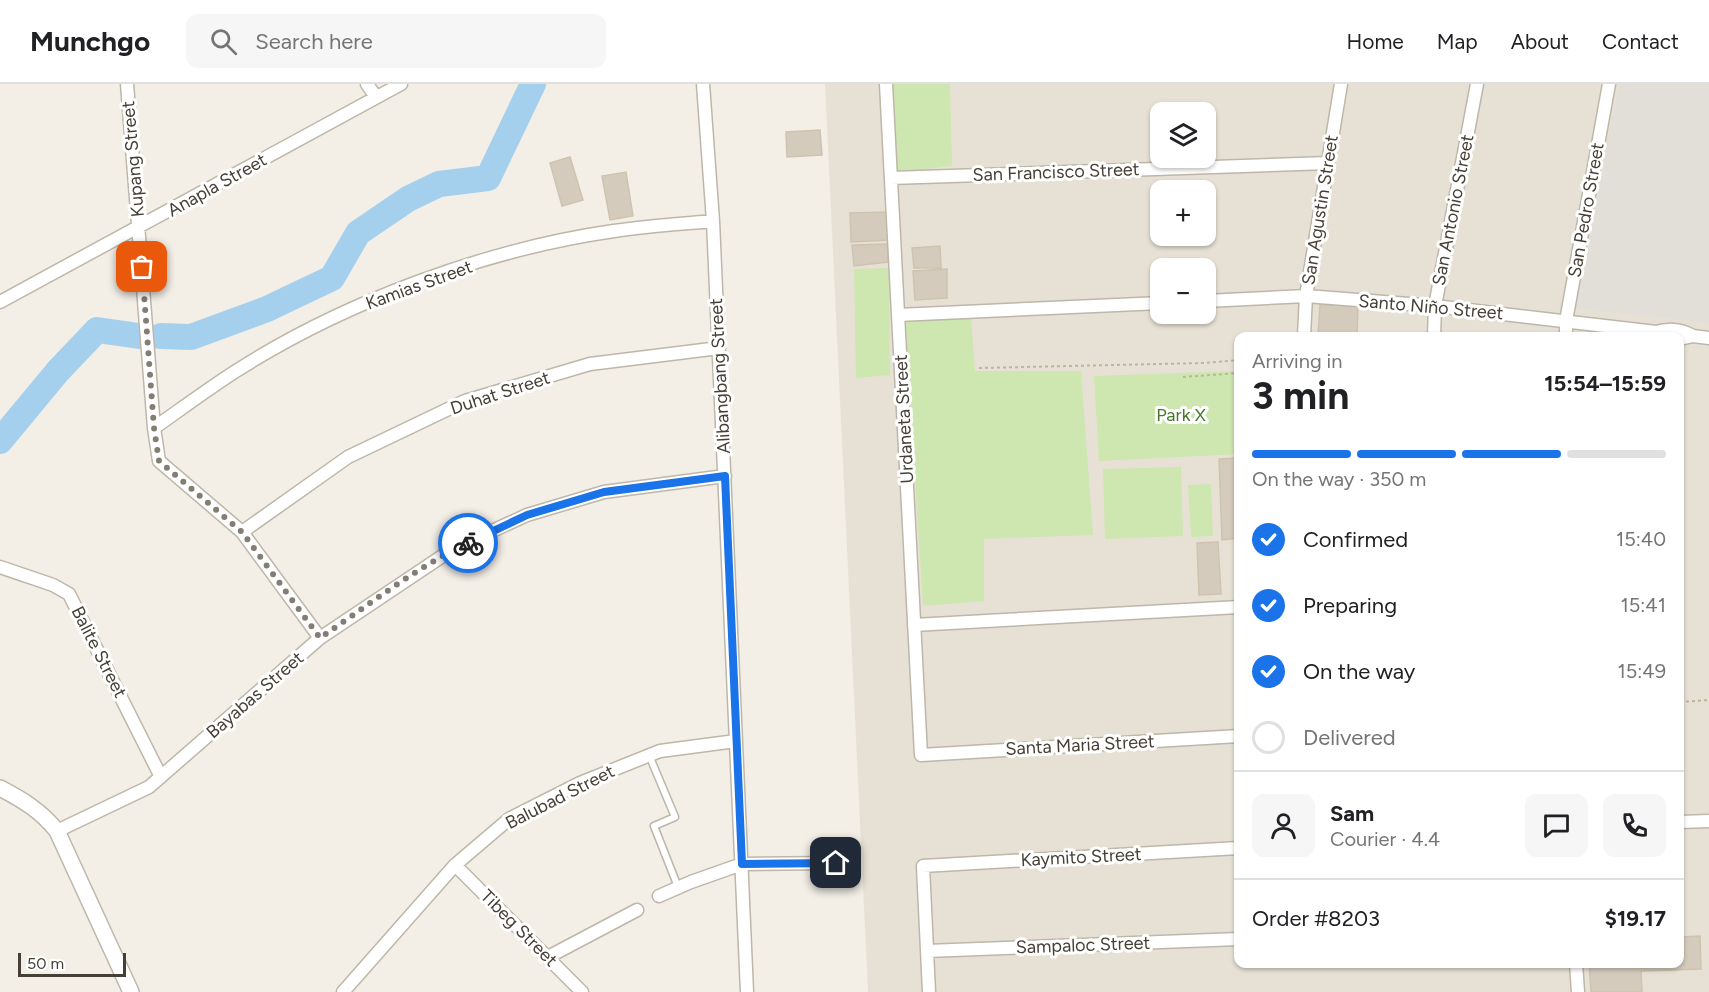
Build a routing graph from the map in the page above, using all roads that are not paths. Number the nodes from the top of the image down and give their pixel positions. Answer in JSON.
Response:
{"nodes":[{"id":1,"x":128,"y":84,"type":"edge"},
{"id":2,"x":367,"y":84,"type":"edge"},
{"id":3,"x":401,"y":84,"type":"edge"},
{"id":4,"x":703,"y":84,"type":"edge"},
{"id":5,"x":886,"y":84,"type":"edge"},
{"id":6,"x":1341,"y":84,"type":"edge"},
{"id":7,"x":1477,"y":84,"type":"edge"},
{"id":8,"x":1609,"y":84,"type":"edge"},
{"id":9,"x":376,"y":97,"type":"junction"},
{"id":10,"x":1328,"y":163,"type":"junction"},
{"id":11,"x":891,"y":178,"type":"junction"},
{"id":12,"x":713,"y":220,"type":"junction"},
{"id":13,"x":139,"y":228,"type":"junction"},
{"id":14,"x":1306,"y":296,"type":"junction"},
{"id":15,"x":1216,"y":300,"type":"edge"},
{"id":16,"x":0,"y":302,"type":"edge"},
{"id":17,"x":1150,"y":304,"type":"edge"},
{"id":18,"x":1435,"y":306,"type":"junction"},
{"id":19,"x":898,"y":315,"type":"junction"},
{"id":20,"x":1566,"y":321,"type":"junction"},
{"id":21,"x":1304,"y":332,"type":"edge"},
{"id":22,"x":1434,"y":332,"type":"edge"},
{"id":23,"x":1566,"y":332,"type":"edge"},
{"id":24,"x":1645,"y":332,"type":"edge"},
{"id":25,"x":1662,"y":332,"type":"edge"},
{"id":26,"x":1693,"y":336,"type":"junction"},
{"id":27,"x":1684,"y":338,"type":"edge"},
{"id":28,"x":1709,"y":338,"type":"edge"},
{"id":29,"x":719,"y":348,"type":"junction"},
{"id":30,"x":154,"y":428,"type":"junction"},
{"id":31,"x":725,"y":476,"type":"junction"},
{"id":32,"x":242,"y":532,"type":"junction"},
{"id":33,"x":0,"y":567,"type":"edge"},
{"id":34,"x":1234,"y":607,"type":"edge"},
{"id":35,"x":914,"y":625,"type":"junction"},
{"id":36,"x":320,"y":638,"type":"junction"},
{"id":37,"x":1234,"y":736,"type":"edge"},
{"id":38,"x":736,"y":741,"type":"junction"},
{"id":39,"x":921,"y":754,"type":"joint"},
{"id":40,"x":649,"y":755,"type":"junction"},
{"id":41,"x":160,"y":777,"type":"junction"},
{"id":42,"x":0,"y":788,"type":"edge"},
{"id":43,"x":1709,"y":821,"type":"edge"},
{"id":44,"x":1684,"y":822,"type":"edge"},
{"id":45,"x":57,"y":831,"type":"junction"},
{"id":46,"x":1234,"y":848,"type":"edge"},
{"id":47,"x":836,"y":863,"type":"dead end"},
{"id":48,"x":742,"y":864,"type":"junction"},
{"id":49,"x":455,"y":865,"type":"junction"},
{"id":50,"x":678,"y":888,"type":"junction"},
{"id":51,"x":659,"y":896,"type":"dead end"},
{"id":52,"x":637,"y":910,"type":"dead end"},
{"id":53,"x":1234,"y":939,"type":"edge"},
{"id":54,"x":927,"y":951,"type":"junction"},
{"id":55,"x":548,"y":957,"type":"junction"},
{"id":56,"x":1576,"y":968,"type":"edge"},
{"id":57,"x":131,"y":992,"type":"edge"},
{"id":58,"x":343,"y":992,"type":"edge"},
{"id":59,"x":582,"y":992,"type":"edge"},
{"id":60,"x":747,"y":992,"type":"edge"},
{"id":61,"x":929,"y":992,"type":"edge"},
{"id":62,"x":1578,"y":992,"type":"edge"}],
"edges":[{"from":1,"to":13,"type":"street","name":"Kupang Street"},
{"from":2,"to":9,"type":"street"},
{"from":3,"to":9,"type":"street","name":"Anapla Street"},
{"from":4,"to":12,"type":"street","name":"Alibangbang Street"},
{"from":5,"to":11,"type":"street","name":"Urdaneta Street"},
{"from":6,"to":10,"type":"street","name":"San Agustin Street"},
{"from":7,"to":18,"type":"street","name":"San Antonio Street"},
{"from":8,"to":20,"type":"street","name":"San Pedro Street"},
{"from":9,"to":13,"type":"street","name":"Anapla Street"},
{"from":10,"to":11,"type":"street","name":"San Francisco Street"},
{"from":10,"to":14,"type":"street","name":"San Agustin Street"},
{"from":11,"to":19,"type":"street","name":"Urdaneta Street"},
{"from":12,"to":29,"type":"street","name":"Alibangbang Street"},
{"from":12,"to":30,"type":"street","name":"Kamias Street"},
{"from":13,"to":16,"type":"street","name":"Anapla Street"},
{"from":13,"to":30,"type":"street","name":"Kupang Street"},
{"from":14,"to":15,"type":"street","name":"Santo Niño Street"},
{"from":14,"to":18,"type":"street","name":"Santo Niño Street"},
{"from":14,"to":21,"type":"street","name":"San Agustin Street"},
{"from":17,"to":19,"type":"street"},
{"from":18,"to":20,"type":"street","name":"Santo Niño Street"},
{"from":18,"to":22,"type":"street","name":"San Antonio Street"},
{"from":19,"to":35,"type":"street","name":"Urdaneta Street"},
{"from":20,"to":23,"type":"street","name":"San Pedro Street"},
{"from":20,"to":24,"type":"street","name":"Santo Niño Street"},
{"from":25,"to":26,"type":"street","name":"Santo Niño Street"},
{"from":26,"to":27,"type":"street","name":"Santo Niño Street"},
{"from":26,"to":28,"type":"street","name":"Santo Niño Street"},
{"from":29,"to":31,"type":"street","name":"Alibangbang Street"},
{"from":29,"to":32,"type":"street","name":"Duhat Street"},
{"from":30,"to":32,"type":"street","name":"Kupang Street"},
{"from":31,"to":36,"type":"street","name":"Bayabas Street"},
{"from":31,"to":38,"type":"street","name":"Alibangbang Street"},
{"from":32,"to":36,"type":"street","name":"Kupang Street"},
{"from":33,"to":41,"type":"street","name":"Balite Street"},
{"from":34,"to":35,"type":"street"},
{"from":35,"to":39,"type":"street","name":"Urdaneta Street"},
{"from":36,"to":41,"type":"street","name":"Bayabas Street"},
{"from":37,"to":39,"type":"street","name":"Santa Maria Street"},
{"from":38,"to":40,"type":"street","name":"Balubad Street"},
{"from":38,"to":48,"type":"street","name":"Alibangbang Street"},
{"from":40,"to":49,"type":"street","name":"Balubad Street"},
{"from":40,"to":50,"type":"lane"},
{"from":41,"to":45,"type":"street","name":"Bayabas Street"},
{"from":42,"to":45,"type":"street"},
{"from":43,"to":44,"type":"street"},
{"from":45,"to":57,"type":"street"},
{"from":46,"to":54,"type":"street","name":"Kaymito Street"},
{"from":47,"to":48,"type":"street"},
{"from":48,"to":50,"type":"street"},
{"from":48,"to":60,"type":"street","name":"Alibangbang Street"},
{"from":49,"to":55,"type":"street","name":"Tibeg Street"},
{"from":49,"to":58,"type":"street","name":"Balubad Street"},
{"from":50,"to":51,"type":"street"},
{"from":52,"to":55,"type":"street"},
{"from":53,"to":54,"type":"street","name":"Sampaloc Street"},
{"from":54,"to":61,"type":"street"},
{"from":55,"to":59,"type":"street","name":"Tibeg Street"},
{"from":56,"to":62,"type":"street"}]}
